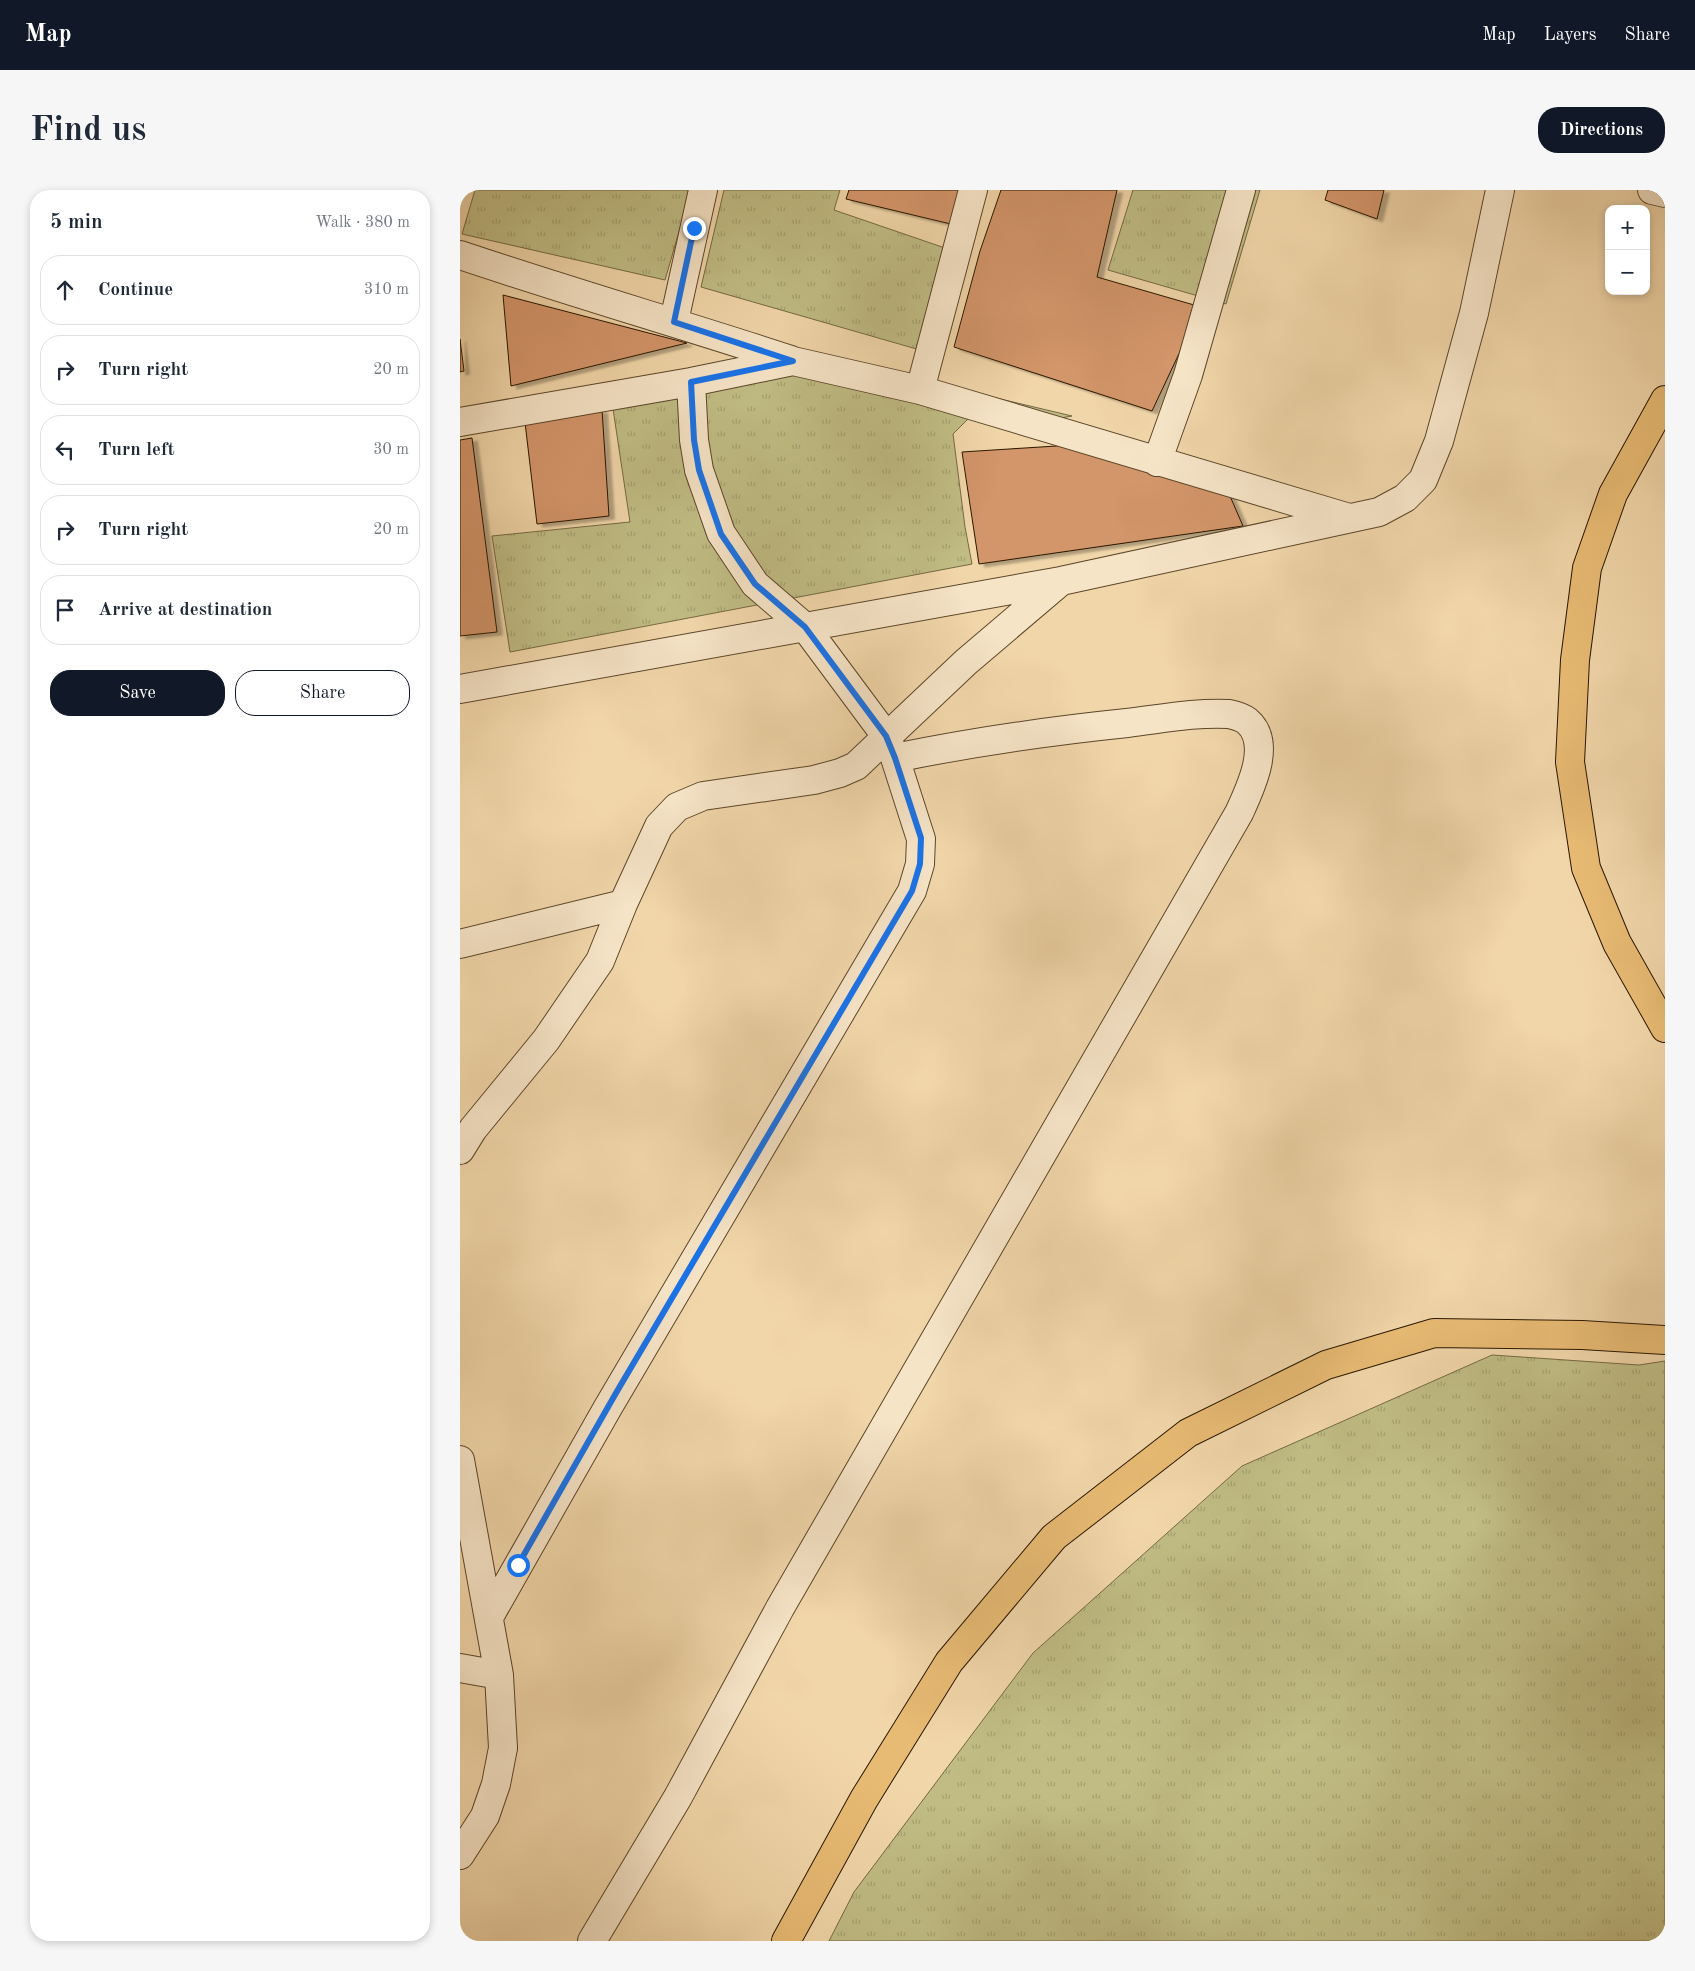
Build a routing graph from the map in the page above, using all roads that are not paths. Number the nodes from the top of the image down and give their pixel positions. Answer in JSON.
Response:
{"nodes":[{"id":1,"x":703,"y":190,"type":"edge"},
{"id":2,"x":973,"y":190,"type":"edge"},
{"id":3,"x":1241,"y":190,"type":"edge"},
{"id":4,"x":1500,"y":190,"type":"edge"},
{"id":5,"x":1652,"y":190,"type":"edge"},
{"id":6,"x":1665,"y":193,"type":"edge"},
{"id":7,"x":460,"y":255,"type":"edge"},
{"id":8,"x":674,"y":322,"type":"junction"},
{"id":9,"x":793,"y":361,"type":"junction"},
{"id":10,"x":691,"y":382,"type":"junction"},
{"id":11,"x":920,"y":390,"type":"junction"},
{"id":12,"x":1665,"y":400,"type":"edge"},
{"id":13,"x":460,"y":422,"type":"edge"},
{"id":14,"x":1157,"y":462,"type":"junction"},
{"id":15,"x":1350,"y":518,"type":"junction"},
{"id":16,"x":1061,"y":581,"type":"junction"},
{"id":17,"x":805,"y":627,"type":"junction"},
{"id":18,"x":460,"y":689,"type":"edge"},
{"id":19,"x":891,"y":747,"type":"junction"},
{"id":20,"x":623,"y":904,"type":"junction"},
{"id":21,"x":460,"y":944,"type":"edge"},
{"id":22,"x":1665,"y":1028,"type":"edge"},
{"id":23,"x":460,"y":1150,"type":"edge"},
{"id":24,"x":1665,"y":1340,"type":"edge"},
{"id":25,"x":460,"y":1460,"type":"edge"},
{"id":26,"x":489,"y":1616,"type":"junction"},
{"id":27,"x":460,"y":1668,"type":"edge"},
{"id":28,"x":499,"y":1675,"type":"junction"},
{"id":29,"x":460,"y":1854,"type":"edge"},
{"id":30,"x":592,"y":1941,"type":"edge"},
{"id":31,"x":786,"y":1941,"type":"edge"}],
"edges":[{"from":1,"to":8,"type":"street"},
{"from":2,"to":11,"type":"street"},
{"from":3,"to":14,"type":"street"},
{"from":4,"to":15,"type":"street"},
{"from":5,"to":6,"type":"street"},
{"from":7,"to":8,"type":"street"},
{"from":8,"to":9,"type":"street"},
{"from":9,"to":10,"type":"street"},
{"from":9,"to":11,"type":"street"},
{"from":10,"to":13,"type":"street"},
{"from":10,"to":17,"type":"street"},
{"from":11,"to":14,"type":"street"},
{"from":12,"to":22,"type":"highway"},
{"from":14,"to":15,"type":"street"},
{"from":15,"to":16,"type":"street"},
{"from":16,"to":17,"type":"street"},
{"from":16,"to":19,"type":"street"},
{"from":17,"to":18,"type":"street"},
{"from":17,"to":19,"type":"street"},
{"from":19,"to":20,"type":"street"},
{"from":19,"to":26,"type":"street"},
{"from":19,"to":30,"type":"street"},
{"from":20,"to":21,"type":"street"},
{"from":20,"to":23,"type":"street"},
{"from":24,"to":31,"type":"highway"},
{"from":25,"to":26,"type":"street"},
{"from":26,"to":28,"type":"street"},
{"from":27,"to":28,"type":"street"},
{"from":28,"to":29,"type":"street"}]}
